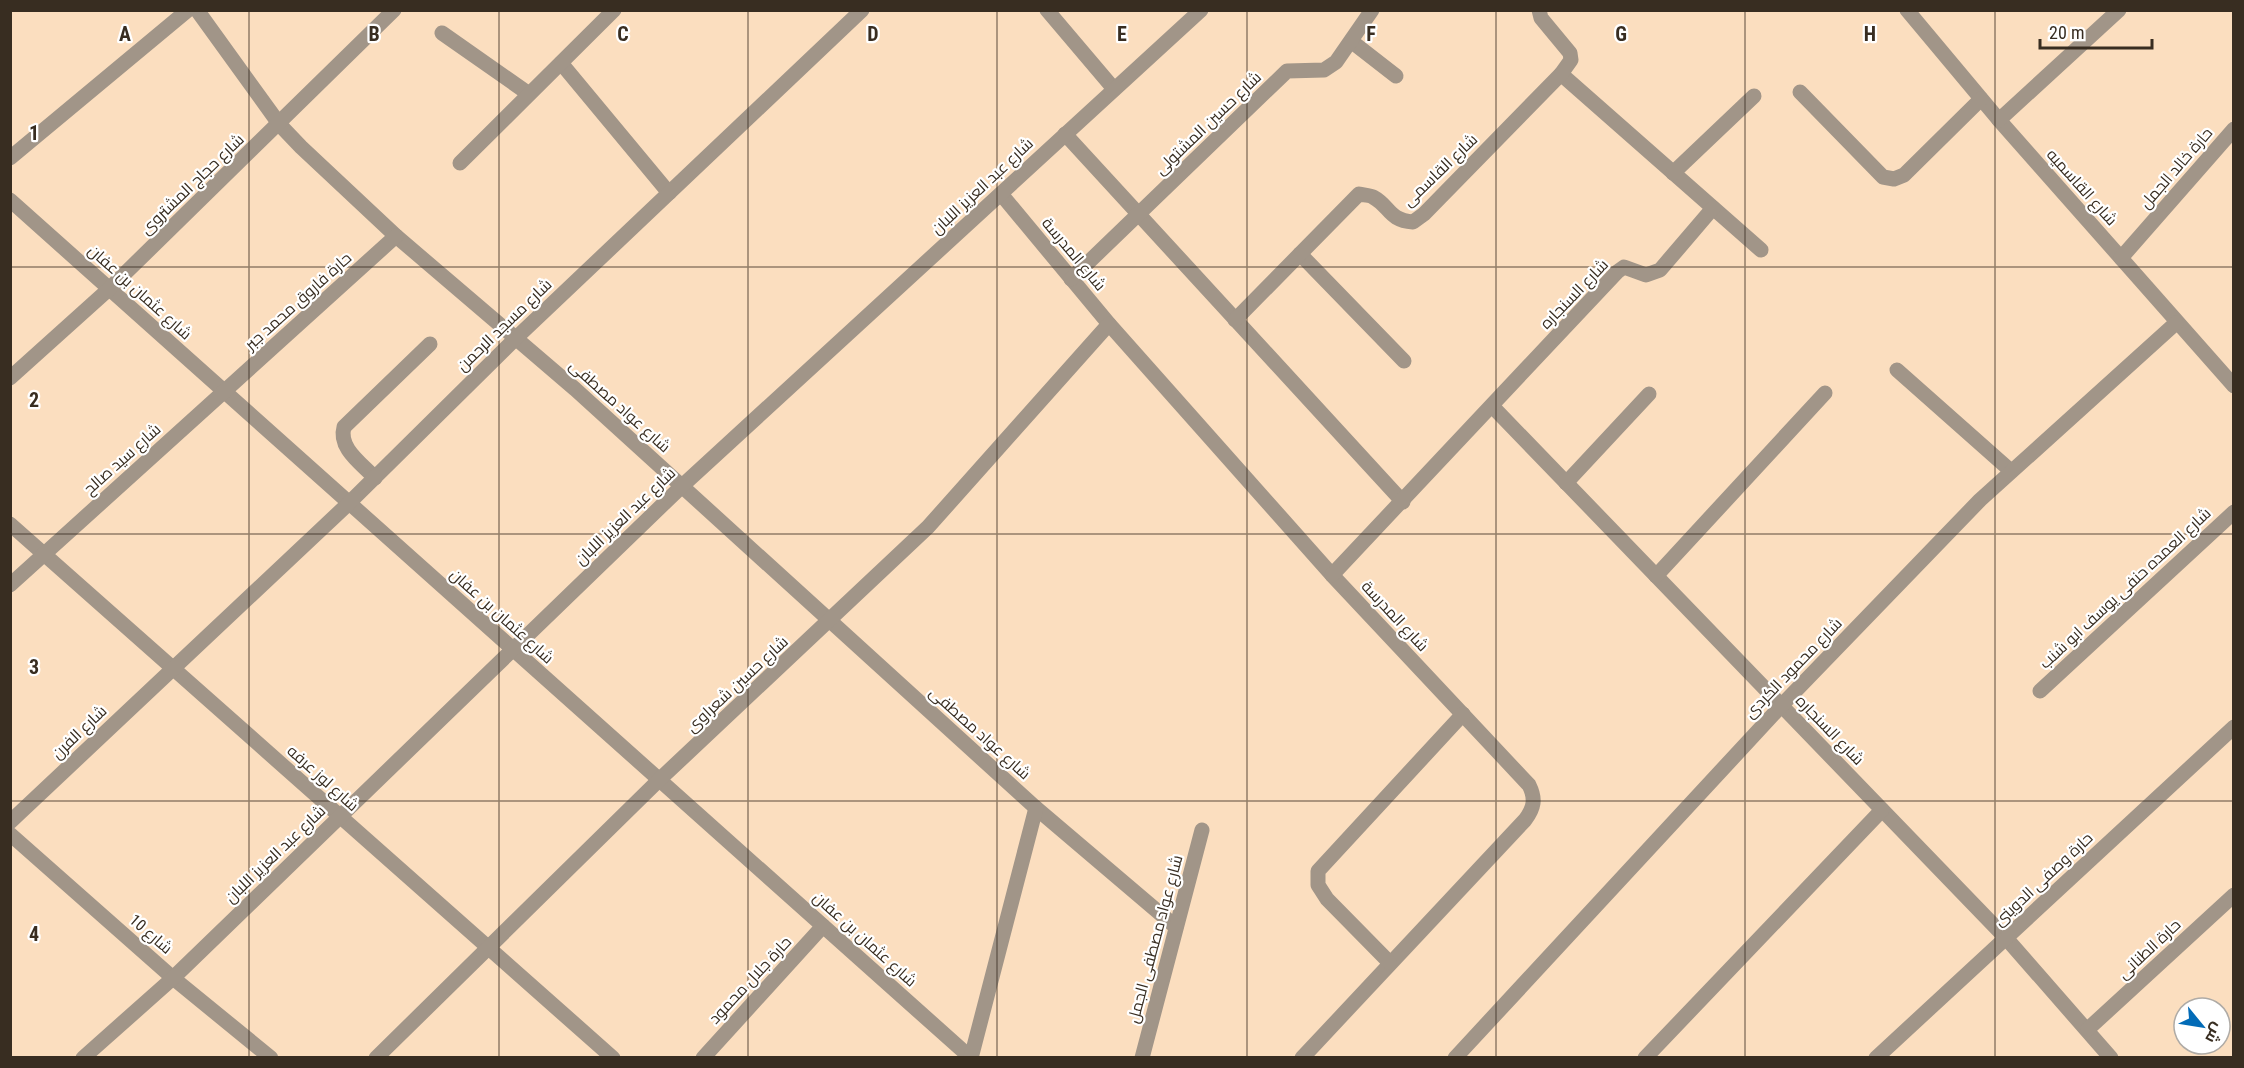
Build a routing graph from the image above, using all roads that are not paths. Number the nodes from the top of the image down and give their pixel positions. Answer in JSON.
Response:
{"nodes":[{"id":1,"x":188,"y":10,"type":"edge"},
{"id":2,"x":197,"y":10,"type":"edge"},
{"id":3,"x":394,"y":10,"type":"edge"},
{"id":4,"x":614,"y":10,"type":"edge"},
{"id":5,"x":862,"y":10,"type":"edge"},
{"id":6,"x":1047,"y":10,"type":"edge"},
{"id":7,"x":1201,"y":10,"type":"edge"},
{"id":8,"x":1372,"y":10,"type":"edge"},
{"id":9,"x":1906,"y":10,"type":"edge"},
{"id":10,"x":2119,"y":10,"type":"edge"},
{"id":11,"x":1540,"y":14,"type":"edge"},
{"id":12,"x":598,"y":16,"type":"edge"},
{"id":13,"x":442,"y":33,"type":"dead end"},
{"id":14,"x":1351,"y":41,"type":"junction"},
{"id":15,"x":561,"y":63,"type":"junction"},
{"id":16,"x":1561,"y":74,"type":"junction"},
{"id":17,"x":1396,"y":76,"type":"dead end"},
{"id":18,"x":1114,"y":89,"type":"junction"},
{"id":19,"x":1800,"y":92,"type":"dead end"},
{"id":20,"x":529,"y":94,"type":"junction"},
{"id":21,"x":1754,"y":96,"type":"dead end"},
{"id":22,"x":1981,"y":99,"type":"junction"},
{"id":23,"x":1999,"y":120,"type":"junction"},
{"id":24,"x":280,"y":124,"type":"junction"},
{"id":25,"x":2234,"y":129,"type":"edge"},
{"id":26,"x":1065,"y":134,"type":"junction"},
{"id":27,"x":10,"y":158,"type":"edge"},
{"id":28,"x":460,"y":163,"type":"dead end"},
{"id":29,"x":1673,"y":173,"type":"junction"},
{"id":30,"x":669,"y":193,"type":"junction"},
{"id":31,"x":1001,"y":194,"type":"junction"},
{"id":32,"x":10,"y":200,"type":"edge"},
{"id":33,"x":1713,"y":208,"type":"junction"},
{"id":34,"x":1139,"y":215,"type":"junction"},
{"id":35,"x":396,"y":236,"type":"junction"},
{"id":36,"x":1761,"y":250,"type":"dead end"},
{"id":37,"x":1300,"y":254,"type":"junction"},
{"id":38,"x":2121,"y":258,"type":"junction"},
{"id":39,"x":1071,"y":279,"type":"junction"},
{"id":40,"x":110,"y":289,"type":"junction"},
{"id":41,"x":1235,"y":320,"type":"junction"},
{"id":42,"x":2176,"y":323,"type":"junction"},
{"id":43,"x":1109,"y":324,"type":"junction"},
{"id":44,"x":516,"y":338,"type":"junction"},
{"id":45,"x":430,"y":344,"type":"dead end"},
{"id":46,"x":1404,"y":361,"type":"dead end"},
{"id":47,"x":1897,"y":370,"type":"dead end"},
{"id":48,"x":10,"y":378,"type":"edge"},
{"id":49,"x":2234,"y":386,"type":"edge"},
{"id":50,"x":224,"y":392,"type":"junction"},
{"id":51,"x":1826,"y":393,"type":"dead end"},
{"id":52,"x":1649,"y":394,"type":"dead end"},
{"id":53,"x":1492,"y":406,"type":"junction"},
{"id":54,"x":2011,"y":471,"type":"junction"},
{"id":55,"x":375,"y":478,"type":"junction"},
{"id":56,"x":1566,"y":483,"type":"junction"},
{"id":57,"x":682,"y":486,"type":"junction"},
{"id":58,"x":1403,"y":502,"type":"junction"},
{"id":59,"x":348,"y":504,"type":"junction"},
{"id":60,"x":2234,"y":512,"type":"edge"},
{"id":61,"x":10,"y":524,"type":"edge"},
{"id":62,"x":43,"y":553,"type":"junction"},
{"id":63,"x":1332,"y":576,"type":"junction"},
{"id":64,"x":1656,"y":576,"type":"junction"},
{"id":65,"x":10,"y":585,"type":"edge"},
{"id":66,"x":831,"y":622,"type":"junction"},
{"id":67,"x":512,"y":650,"type":"junction"},
{"id":68,"x":172,"y":667,"type":"junction"},
{"id":69,"x":2040,"y":691,"type":"dead end"},
{"id":70,"x":1781,"y":706,"type":"junction"},
{"id":71,"x":1463,"y":714,"type":"junction"},
{"id":72,"x":2234,"y":727,"type":"edge"},
{"id":73,"x":659,"y":780,"type":"junction"},
{"id":74,"x":1036,"y":808,"type":"junction"},
{"id":75,"x":1882,"y":810,"type":"junction"},
{"id":76,"x":340,"y":816,"type":"junction"},
{"id":77,"x":10,"y":822,"type":"edge"},
{"id":78,"x":1202,"y":830,"type":"dead end"},
{"id":79,"x":10,"y":834,"type":"edge"},
{"id":80,"x":2234,"y":895,"type":"edge"},
{"id":81,"x":823,"y":926,"type":"junction"},
{"id":82,"x":1176,"y":927,"type":"junction"},
{"id":83,"x":2006,"y":938,"type":"junction"},
{"id":84,"x":488,"y":947,"type":"junction"},
{"id":85,"x":1389,"y":962,"type":"junction"},
{"id":86,"x":173,"y":978,"type":"junction"},
{"id":87,"x":2088,"y":1029,"type":"junction"},
{"id":88,"x":82,"y":1058,"type":"edge"},
{"id":89,"x":271,"y":1058,"type":"edge"},
{"id":90,"x":376,"y":1058,"type":"edge"},
{"id":91,"x":613,"y":1058,"type":"edge"},
{"id":92,"x":702,"y":1058,"type":"edge"},
{"id":93,"x":971,"y":1058,"type":"edge"},
{"id":94,"x":1142,"y":1058,"type":"edge"},
{"id":95,"x":1302,"y":1058,"type":"edge"},
{"id":96,"x":1455,"y":1058,"type":"edge"},
{"id":97,"x":1645,"y":1058,"type":"edge"},
{"id":98,"x":1876,"y":1058,"type":"edge"},
{"id":99,"x":2111,"y":1058,"type":"edge"}],
"edges":[{"from":1,"to":27,"type":"street"},
{"from":2,"to":24,"type":"street","name":"شارع عواد مصطفى"},
{"from":3,"to":24,"type":"street","name":"شارع حجاج المشتروى"},
{"from":4,"to":12,"type":"street"},
{"from":5,"to":30,"type":"street","name":"شارع مسجد الرحمن"},
{"from":6,"to":18,"type":"street"},
{"from":7,"to":18,"type":"street","name":"شارع عبد العزيز اللبان"},
{"from":8,"to":14,"type":"street","name":"شارع حسين المشتولى"},
{"from":9,"to":22,"type":"street","name":"شارع القاسميه"},
{"from":10,"to":23,"type":"street"},
{"from":11,"to":16,"type":"street"},
{"from":12,"to":15,"type":"street"},
{"from":13,"to":20,"type":"street"},
{"from":14,"to":17,"type":"street"},
{"from":14,"to":34,"type":"street","name":"شارع حسين المشتولى"},
{"from":15,"to":20,"type":"street"},
{"from":15,"to":30,"type":"street"},
{"from":16,"to":29,"type":"street"},
{"from":16,"to":37,"type":"street","name":"شارع القاسمى"},
{"from":18,"to":26,"type":"street","name":"شارع عبد العزيز اللبان"},
{"from":19,"to":22,"type":"street"},
{"from":20,"to":28,"type":"street"},
{"from":21,"to":29,"type":"street"},
{"from":22,"to":23,"type":"street","name":"شارع القاسميه"},
{"from":23,"to":38,"type":"street","name":"شارع القاسميه"},
{"from":24,"to":35,"type":"street","name":"شارع عواد مصطفى"},
{"from":24,"to":40,"type":"street","name":"شارع حجاج المشتروى"},
{"from":25,"to":38,"type":"street","name":"حارة خالد الجمل"},
{"from":26,"to":31,"type":"street","name":"شارع عبد العزيز اللبان"},
{"from":26,"to":34,"type":"street"},
{"from":29,"to":33,"type":"street"},
{"from":30,"to":44,"type":"street","name":"شارع مسجد الرحمن"},
{"from":31,"to":39,"type":"street","name":"شارع المدرسة"},
{"from":31,"to":57,"type":"street","name":"شارع عبد العزيز اللبان"},
{"from":32,"to":40,"type":"street","name":"شارع عثمان بن عفان"},
{"from":33,"to":36,"type":"street"},
{"from":33,"to":53,"type":"street","name":"شارع السنجاره"},
{"from":34,"to":39,"type":"street","name":"شارع حسين المشتولى"},
{"from":34,"to":41,"type":"street"},
{"from":35,"to":44,"type":"street","name":"شارع عواد مصطفى"},
{"from":35,"to":50,"type":"street","name":"حارة فاروق محمد جبر"},
{"from":37,"to":41,"type":"street","name":"شارع القاسمى"},
{"from":37,"to":46,"type":"street"},
{"from":38,"to":42,"type":"street","name":"شارع القاسميه"},
{"from":39,"to":43,"type":"street","name":"شارع المدرسة"},
{"from":40,"to":48,"type":"street","name":"شارع حجاج المشتروى"},
{"from":40,"to":50,"type":"street","name":"شارع عثمان بن عفان"},
{"from":41,"to":58,"type":"street"},
{"from":42,"to":49,"type":"street","name":"شارع القاسميه"},
{"from":42,"to":54,"type":"street","name":"شارع محمود الكردى"},
{"from":43,"to":63,"type":"street","name":"شارع المدرسة"},
{"from":43,"to":66,"type":"street","name":"شارع حسين شعراوى"},
{"from":44,"to":55,"type":"street","name":"شارع مسجد الرحمن"},
{"from":44,"to":57,"type":"street","name":"شارع عواد مصطفى"},
{"from":45,"to":55,"type":"street"},
{"from":47,"to":54,"type":"street"},
{"from":50,"to":59,"type":"street","name":"شارع عثمان بن عفان"},
{"from":50,"to":62,"type":"street","name":"شارع سيد صالح"},
{"from":51,"to":64,"type":"street"},
{"from":52,"to":56,"type":"street"},
{"from":53,"to":56,"type":"street","name":"شارع السنجاره"},
{"from":53,"to":58,"type":"street","name":"شارع السنجاره"},
{"from":54,"to":70,"type":"street","name":"شارع محمود الكردى"},
{"from":55,"to":59,"type":"street","name":"شارع مسجد الرحمن"},
{"from":56,"to":64,"type":"street","name":"شارع السنجاره"},
{"from":57,"to":66,"type":"street","name":"شارع عواد مصطفى"},
{"from":57,"to":67,"type":"street","name":"شارع عبد العزيز اللبان"},
{"from":58,"to":63,"type":"street","name":"شارع السنجاره"},
{"from":59,"to":67,"type":"street","name":"شارع عثمان بن عفان"},
{"from":59,"to":68,"type":"street","name":"شارع مسجد الرحمن"},
{"from":60,"to":69,"type":"street","name":"شارع العمده حنفى يوسف ابو شنب"},
{"from":61,"to":62,"type":"street","name":"شارع لوز عرفه"},
{"from":62,"to":65,"type":"street","name":"شارع سيد صالح"},
{"from":62,"to":68,"type":"street","name":"شارع لوز عرفه"},
{"from":63,"to":71,"type":"street","name":"شارع المدرسة"},
{"from":64,"to":70,"type":"street","name":"شارع السنجاره"},
{"from":66,"to":73,"type":"street","name":"شارع حسين شعراوى"},
{"from":66,"to":74,"type":"street","name":"شارع عواد مصطفى"},
{"from":67,"to":73,"type":"street","name":"شارع عثمان بن عفان"},
{"from":67,"to":76,"type":"street","name":"شارع عبد العزيز اللبان"},
{"from":68,"to":76,"type":"street","name":"شارع لوز عرفه"},
{"from":68,"to":77,"type":"street","name":"شارع الفرن"},
{"from":70,"to":75,"type":"street","name":"شارع السنجاره"},
{"from":70,"to":96,"type":"street","name":"شارع محمود الكردى"},
{"from":71,"to":85,"type":"street","name":"شارع المدرسة"},
{"from":71,"to":85,"type":"street"},
{"from":72,"to":83,"type":"street","name":"حارة وصفى الدوينى"},
{"from":73,"to":81,"type":"street","name":"شارع عثمان بن عفان"},
{"from":73,"to":84,"type":"street","name":"شارع حسين شعراوى"},
{"from":74,"to":82,"type":"street","name":"شارع عواد مصطفى"},
{"from":74,"to":93,"type":"street"},
{"from":75,"to":83,"type":"street","name":"شارع السنجاره"},
{"from":75,"to":97,"type":"street"},
{"from":76,"to":84,"type":"street","name":"شارع لوز عرفه"},
{"from":76,"to":86,"type":"street","name":"شارع عبد العزيز اللبان"},
{"from":78,"to":82,"type":"street","name":"شارع عواد مصطفى الجمل"},
{"from":79,"to":86,"type":"street","name":"شارع 10"},
{"from":80,"to":87,"type":"street","name":"حارة الطنانى"},
{"from":81,"to":92,"type":"street","name":"حارة جلال محمود"},
{"from":81,"to":93,"type":"street","name":"شارع عثمان بن عفان"},
{"from":82,"to":94,"type":"street","name":"شارع عواد مصطفى الجمل"},
{"from":83,"to":87,"type":"street","name":"شارع السنجاره"},
{"from":83,"to":98,"type":"street","name":"حارة وصفى الدوينى"},
{"from":84,"to":90,"type":"street","name":"شارع حسين شعراوى"},
{"from":84,"to":91,"type":"street","name":"شارع لوز عرفه"},
{"from":85,"to":95,"type":"street","name":"شارع المدرسة"},
{"from":86,"to":88,"type":"street","name":"شارع عبد العزيز اللبان"},
{"from":86,"to":89,"type":"street","name":"شارع 10"},
{"from":87,"to":99,"type":"street","name":"شارع السنجاره"}]}
